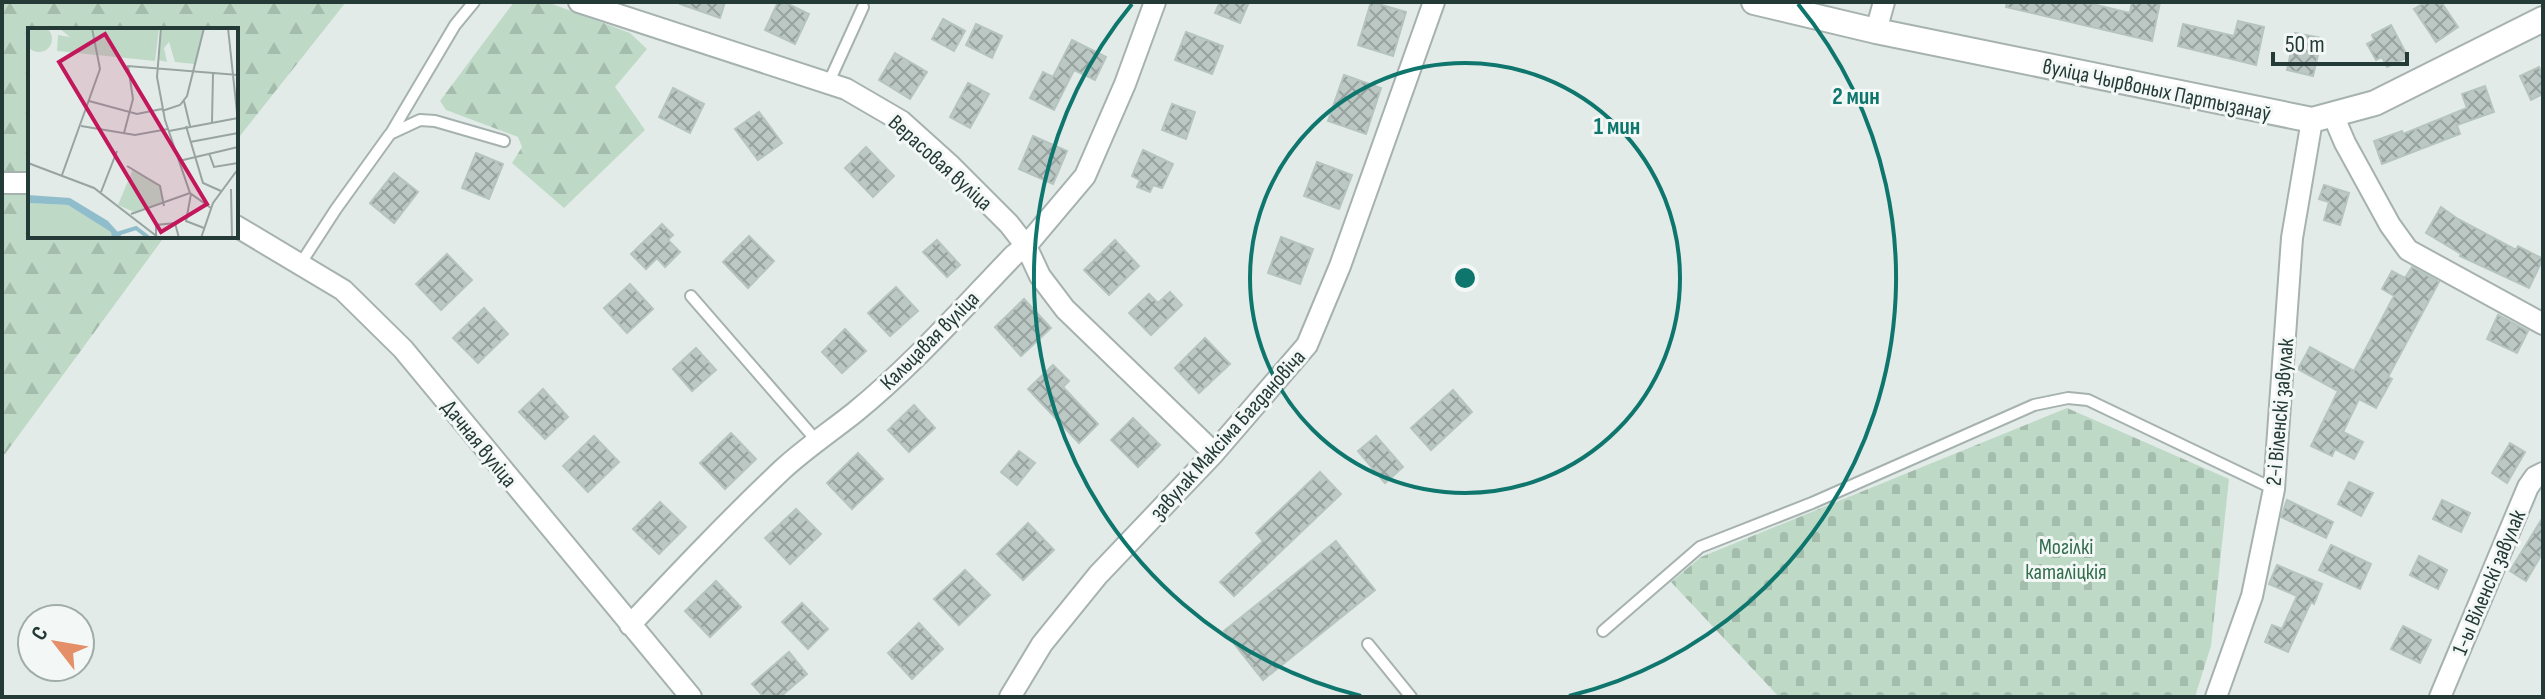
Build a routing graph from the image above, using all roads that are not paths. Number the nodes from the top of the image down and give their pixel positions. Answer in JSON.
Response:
{"nodes":[{"id":1,"x":474,"y":2,"type":"edge"},
{"id":2,"x":579,"y":2,"type":"edge"},
{"id":3,"x":1155,"y":2,"type":"edge"},
{"id":4,"x":1434,"y":2,"type":"edge"},
{"id":5,"x":1754,"y":2,"type":"edge"},
{"id":6,"x":1884,"y":2,"type":"edge"},
{"id":7,"x":863,"y":7,"type":"dead end"},
{"id":8,"x":2543,"y":19,"type":"edge"},
{"id":9,"x":1876,"y":31,"type":"junction"},
{"id":10,"x":828,"y":84,"type":"junction"},
{"id":11,"x":2323,"y":117,"type":"junction"},
{"id":12,"x":390,"y":134,"type":"junction"},
{"id":13,"x":504,"y":141,"type":"dead end"},
{"id":14,"x":2,"y":183,"type":"edge"},
{"id":15,"x":28,"y":183,"type":"edge"},
{"id":16,"x":238,"y":227,"type":"edge"},
{"id":17,"x":1026,"y":246,"type":"junction"},
{"id":18,"x":301,"y":263,"type":"junction"},
{"id":19,"x":691,"y":296,"type":"dead end"},
{"id":20,"x":2543,"y":324,"type":"edge"},
{"id":21,"x":816,"y":440,"type":"junction"},
{"id":22,"x":1214,"y":453,"type":"junction"},
{"id":23,"x":2543,"y":473,"type":"edge"},
{"id":24,"x":2274,"y":489,"type":"junction"},
{"id":25,"x":630,"y":625,"type":"junction"},
{"id":26,"x":1603,"y":631,"type":"dead end"},
{"id":27,"x":1368,"y":644,"type":"dead end"},
{"id":28,"x":691,"y":697,"type":"edge"},
{"id":29,"x":1010,"y":697,"type":"edge"},
{"id":30,"x":1411,"y":697,"type":"edge"},
{"id":31,"x":2216,"y":697,"type":"edge"},
{"id":32,"x":2440,"y":697,"type":"edge"}],
"edges":[{"from":1,"to":12,"type":"lane"},
{"from":2,"to":10,"type":"street","name":"Верасовая вуліца"},
{"from":3,"to":17,"type":"street","name":"Кальцавая вуліца"},
{"from":4,"to":22,"type":"street","name":"завулак Максіма Багдановіча"},
{"from":5,"to":9,"type":"street","name":"вуліца Чырвоных Партызанаў"},
{"from":6,"to":9,"type":"street"},
{"from":7,"to":10,"type":"lane"},
{"from":8,"to":11,"type":"street","name":"вуліца Чырвоных Партызанаў"},
{"from":9,"to":11,"type":"street","name":"вуліца Чырвоных Партызанаў"},
{"from":10,"to":17,"type":"street","name":"Верасовая вуліца"},
{"from":11,"to":20,"type":"street"},
{"from":11,"to":24,"type":"street","name":"2-і Віленскі завулак"},
{"from":12,"to":13,"type":"lane"},
{"from":12,"to":18,"type":"lane"},
{"from":14,"to":15,"type":"street"},
{"from":16,"to":18,"type":"street","name":"Дачная вуліца"},
{"from":17,"to":21,"type":"street","name":"Кальцавая вуліца"},
{"from":17,"to":22,"type":"street","name":"Верасовая вуліца"},
{"from":18,"to":25,"type":"street","name":"Дачная вуліца"},
{"from":19,"to":21,"type":"lane"},
{"from":21,"to":25,"type":"street","name":"Кальцавая вуліца"},
{"from":22,"to":29,"type":"street","name":"завулак Максіма Багдановіча"},
{"from":23,"to":32,"type":"street","name":"1-ы Віленскі завулак"},
{"from":24,"to":26,"type":"lane"},
{"from":24,"to":31,"type":"street","name":"2-і Віленскі завулак"},
{"from":25,"to":28,"type":"street","name":"Дачная вуліца"},
{"from":27,"to":30,"type":"lane"}]}
